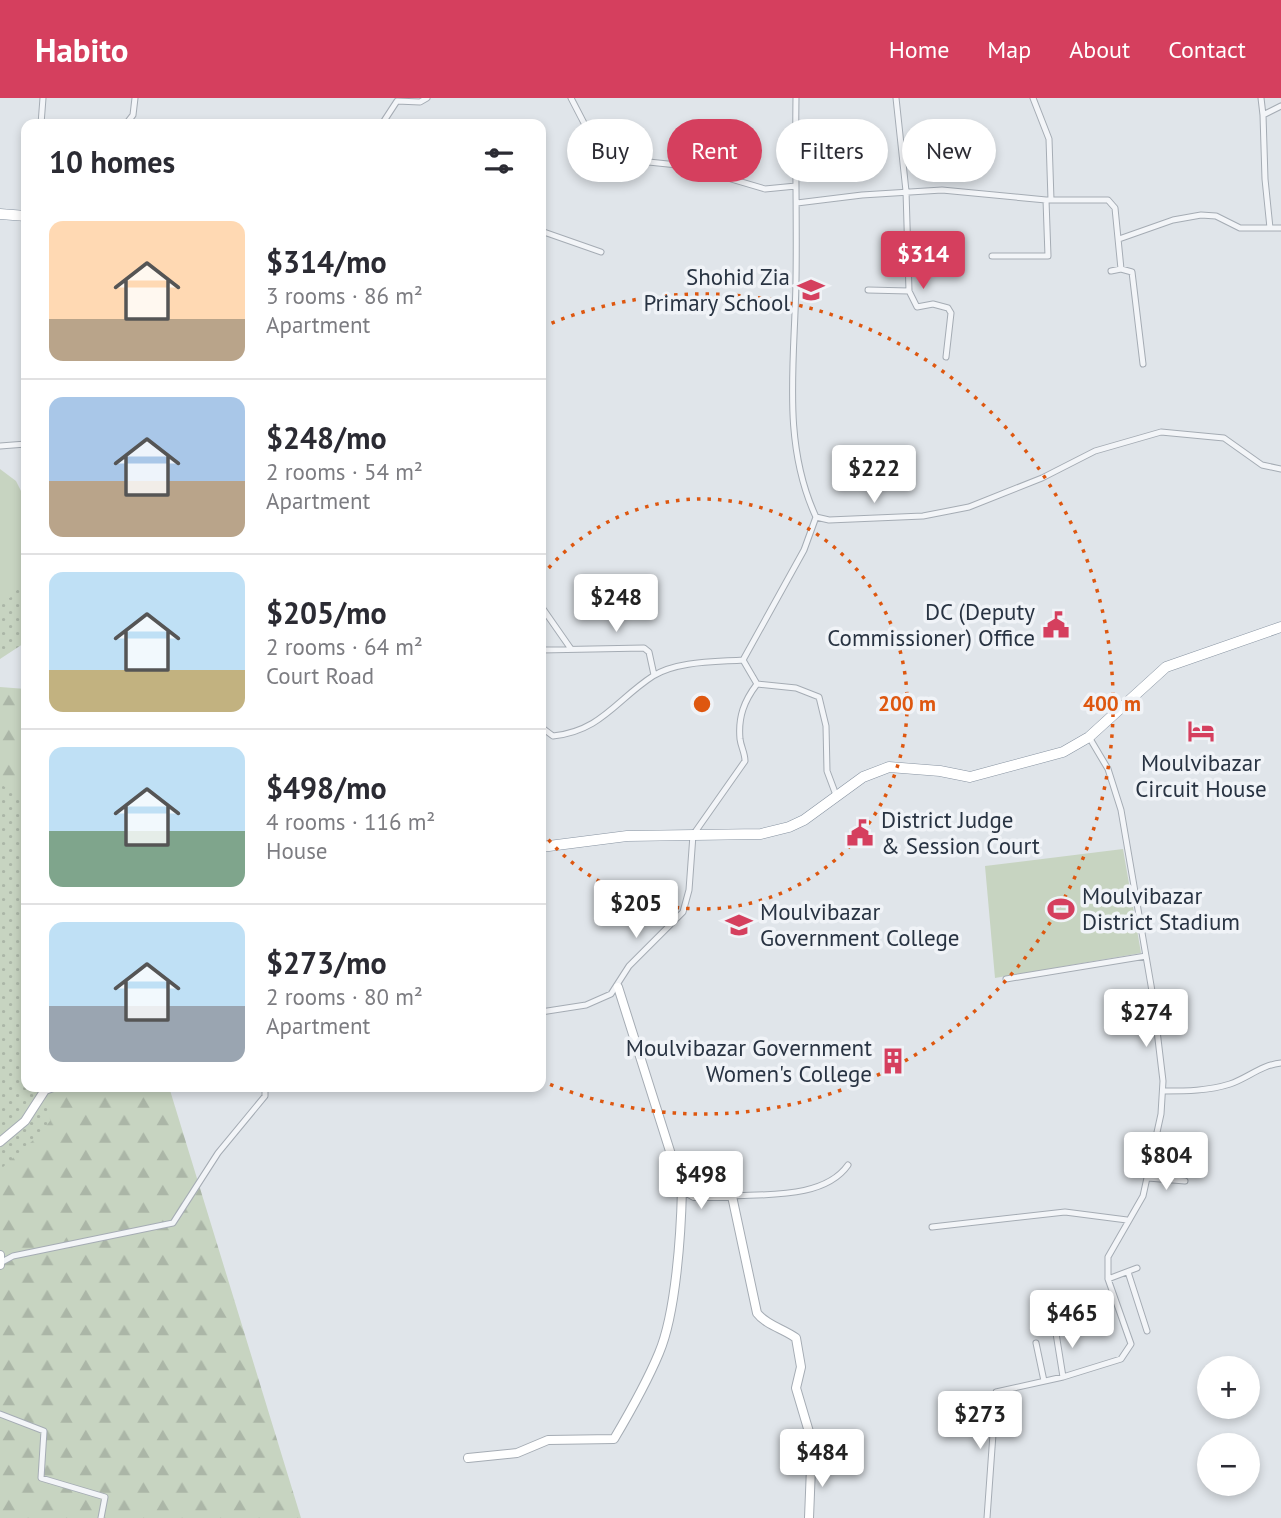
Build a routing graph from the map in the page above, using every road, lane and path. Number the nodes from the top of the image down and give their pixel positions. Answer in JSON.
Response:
{"nodes":[{"id":1,"x":43,"y":98,"type":"edge"},
{"id":2,"x":135,"y":98,"type":"edge"},
{"id":3,"x":428,"y":98,"type":"edge"},
{"id":4,"x":571,"y":98,"type":"edge"},
{"id":5,"x":796,"y":98,"type":"edge"},
{"id":6,"x":896,"y":98,"type":"edge"},
{"id":7,"x":1033,"y":98,"type":"edge"},
{"id":8,"x":1261,"y":98,"type":"edge"},
{"id":9,"x":1281,"y":106,"type":"edge"},
{"id":10,"x":1263,"y":115,"type":"junction"},
{"id":11,"x":41,"y":119,"type":"edge"},
{"id":12,"x":130,"y":119,"type":"edge"},
{"id":13,"x":385,"y":119,"type":"edge"},
{"id":14,"x":796,"y":186,"type":"junction"},
{"id":15,"x":906,"y":191,"type":"junction"},
{"id":16,"x":1049,"y":200,"type":"junction"},
{"id":17,"x":797,"y":203,"type":"junction"},
{"id":18,"x":0,"y":214,"type":"edge"},
{"id":19,"x":21,"y":216,"type":"edge"},
{"id":20,"x":1270,"y":228,"type":"junction"},
{"id":21,"x":1281,"y":228,"type":"edge"},
{"id":22,"x":546,"y":234,"type":"edge"},
{"id":23,"x":1119,"y":239,"type":"junction"},
{"id":24,"x":601,"y":252,"type":"dead end"},
{"id":25,"x":992,"y":256,"type":"dead end"},
{"id":26,"x":1121,"y":269,"type":"junction"},
{"id":27,"x":1111,"y":271,"type":"dead end"},
{"id":28,"x":868,"y":290,"type":"dead end"},
{"id":29,"x":909,"y":291,"type":"junction"},
{"id":30,"x":946,"y":357,"type":"dead end"},
{"id":31,"x":1143,"y":364,"type":"dead end"},
{"id":32,"x":21,"y":444,"type":"edge"},
{"id":33,"x":0,"y":446,"type":"edge"},
{"id":34,"x":1281,"y":469,"type":"edge"},
{"id":35,"x":817,"y":517,"type":"junction"},
{"id":36,"x":546,"y":613,"type":"edge"},
{"id":37,"x":1281,"y":627,"type":"edge"},
{"id":38,"x":571,"y":649,"type":"junction"},
{"id":39,"x":546,"y":650,"type":"edge"},
{"id":40,"x":743,"y":660,"type":"junction"},
{"id":41,"x":654,"y":675,"type":"junction"},
{"id":42,"x":758,"y":684,"type":"junction"},
{"id":43,"x":546,"y":731,"type":"edge"},
{"id":44,"x":1090,"y":737,"type":"junction"},
{"id":45,"x":836,"y":795,"type":"junction"},
{"id":46,"x":693,"y":835,"type":"junction"},
{"id":47,"x":546,"y":847,"type":"edge"},
{"id":48,"x":1146,"y":956,"type":"junction"},
{"id":49,"x":1006,"y":979,"type":"dead end"},
{"id":50,"x":618,"y":986,"type":"junction"},
{"id":51,"x":546,"y":1011,"type":"edge"},
{"id":52,"x":1281,"y":1063,"type":"edge"},
{"id":53,"x":1164,"y":1091,"type":"junction"},
{"id":54,"x":44,"y":1092,"type":"edge"},
{"id":55,"x":265,"y":1092,"type":"edge"},
{"id":56,"x":0,"y":1142,"type":"edge"},
{"id":57,"x":848,"y":1165,"type":"dead end"},
{"id":58,"x":1148,"y":1178,"type":"junction"},
{"id":59,"x":1185,"y":1181,"type":"dead end"},
{"id":60,"x":682,"y":1189,"type":"junction"},
{"id":61,"x":732,"y":1196,"type":"junction"},
{"id":62,"x":1127,"y":1220,"type":"junction"},
{"id":63,"x":932,"y":1227,"type":"dead end"},
{"id":64,"x":1,"y":1261,"type":"edge"},
{"id":65,"x":1137,"y":1268,"type":"dead end"},
{"id":66,"x":1128,"y":1272,"type":"junction"},
{"id":67,"x":1108,"y":1279,"type":"junction"},
{"id":68,"x":1055,"y":1327,"type":"dead end"},
{"id":69,"x":1147,"y":1331,"type":"dead end"},
{"id":70,"x":1036,"y":1343,"type":"dead end"},
{"id":71,"x":1063,"y":1377,"type":"junction"},
{"id":72,"x":1044,"y":1381,"type":"junction"},
{"id":73,"x":0,"y":1414,"type":"edge"},
{"id":74,"x":468,"y":1458,"type":"dead end"},
{"id":75,"x":101,"y":1518,"type":"edge"},
{"id":76,"x":809,"y":1518,"type":"edge"},
{"id":77,"x":987,"y":1518,"type":"edge"}],
"edges":[{"from":1,"to":11,"type":"street"},
{"from":2,"to":12,"type":"street"},
{"from":3,"to":13,"type":"street"},
{"from":4,"to":14,"type":"street"},
{"from":5,"to":14,"type":"street"},
{"from":6,"to":15,"type":"street"},
{"from":7,"to":16,"type":"street"},
{"from":8,"to":10,"type":"street"},
{"from":9,"to":10,"type":"street"},
{"from":10,"to":20,"type":"street"},
{"from":14,"to":17,"type":"street"},
{"from":15,"to":16,"type":"street"},
{"from":15,"to":17,"type":"street"},
{"from":15,"to":29,"type":"street"},
{"from":16,"to":23,"type":"street"},
{"from":16,"to":25,"type":"street"},
{"from":17,"to":35,"type":"street"},
{"from":18,"to":19,"type":"highway"},
{"from":20,"to":21,"type":"street"},
{"from":20,"to":23,"type":"street"},
{"from":22,"to":24,"type":"street"},
{"from":23,"to":26,"type":"street"},
{"from":26,"to":27,"type":"street"},
{"from":26,"to":31,"type":"street"},
{"from":28,"to":29,"type":"street"},
{"from":29,"to":30,"type":"street"},
{"from":32,"to":33,"type":"street"},
{"from":34,"to":35,"type":"street"},
{"from":35,"to":40,"type":"street"},
{"from":36,"to":38,"type":"street"},
{"from":37,"to":44,"type":"highway"},
{"from":38,"to":39,"type":"street"},
{"from":38,"to":41,"type":"street"},
{"from":40,"to":41,"type":"street"},
{"from":40,"to":42,"type":"street"},
{"from":41,"to":43,"type":"street"},
{"from":42,"to":45,"type":"street"},
{"from":42,"to":46,"type":"street"},
{"from":44,"to":45,"type":"highway"},
{"from":44,"to":48,"type":"street"},
{"from":45,"to":46,"type":"highway"},
{"from":46,"to":47,"type":"highway"},
{"from":46,"to":50,"type":"street"},
{"from":48,"to":49,"type":"street"},
{"from":48,"to":53,"type":"street"},
{"from":50,"to":51,"type":"street"},
{"from":50,"to":60,"type":"street"},
{"from":52,"to":53,"type":"street"},
{"from":53,"to":58,"type":"street"},
{"from":54,"to":56,"type":"street"},
{"from":55,"to":64,"type":"street"},
{"from":57,"to":61,"type":"street"},
{"from":58,"to":59,"type":"street"},
{"from":58,"to":62,"type":"street"},
{"from":60,"to":61,"type":"street"},
{"from":60,"to":74,"type":"street"},
{"from":61,"to":76,"type":"street"},
{"from":62,"to":63,"type":"street"},
{"from":62,"to":67,"type":"street"},
{"from":65,"to":66,"type":"street"},
{"from":66,"to":67,"type":"street"},
{"from":66,"to":69,"type":"street"},
{"from":67,"to":71,"type":"street"},
{"from":68,"to":71,"type":"street"},
{"from":70,"to":72,"type":"street"},
{"from":71,"to":72,"type":"street"},
{"from":72,"to":77,"type":"street"},
{"from":73,"to":75,"type":"street"}]}
